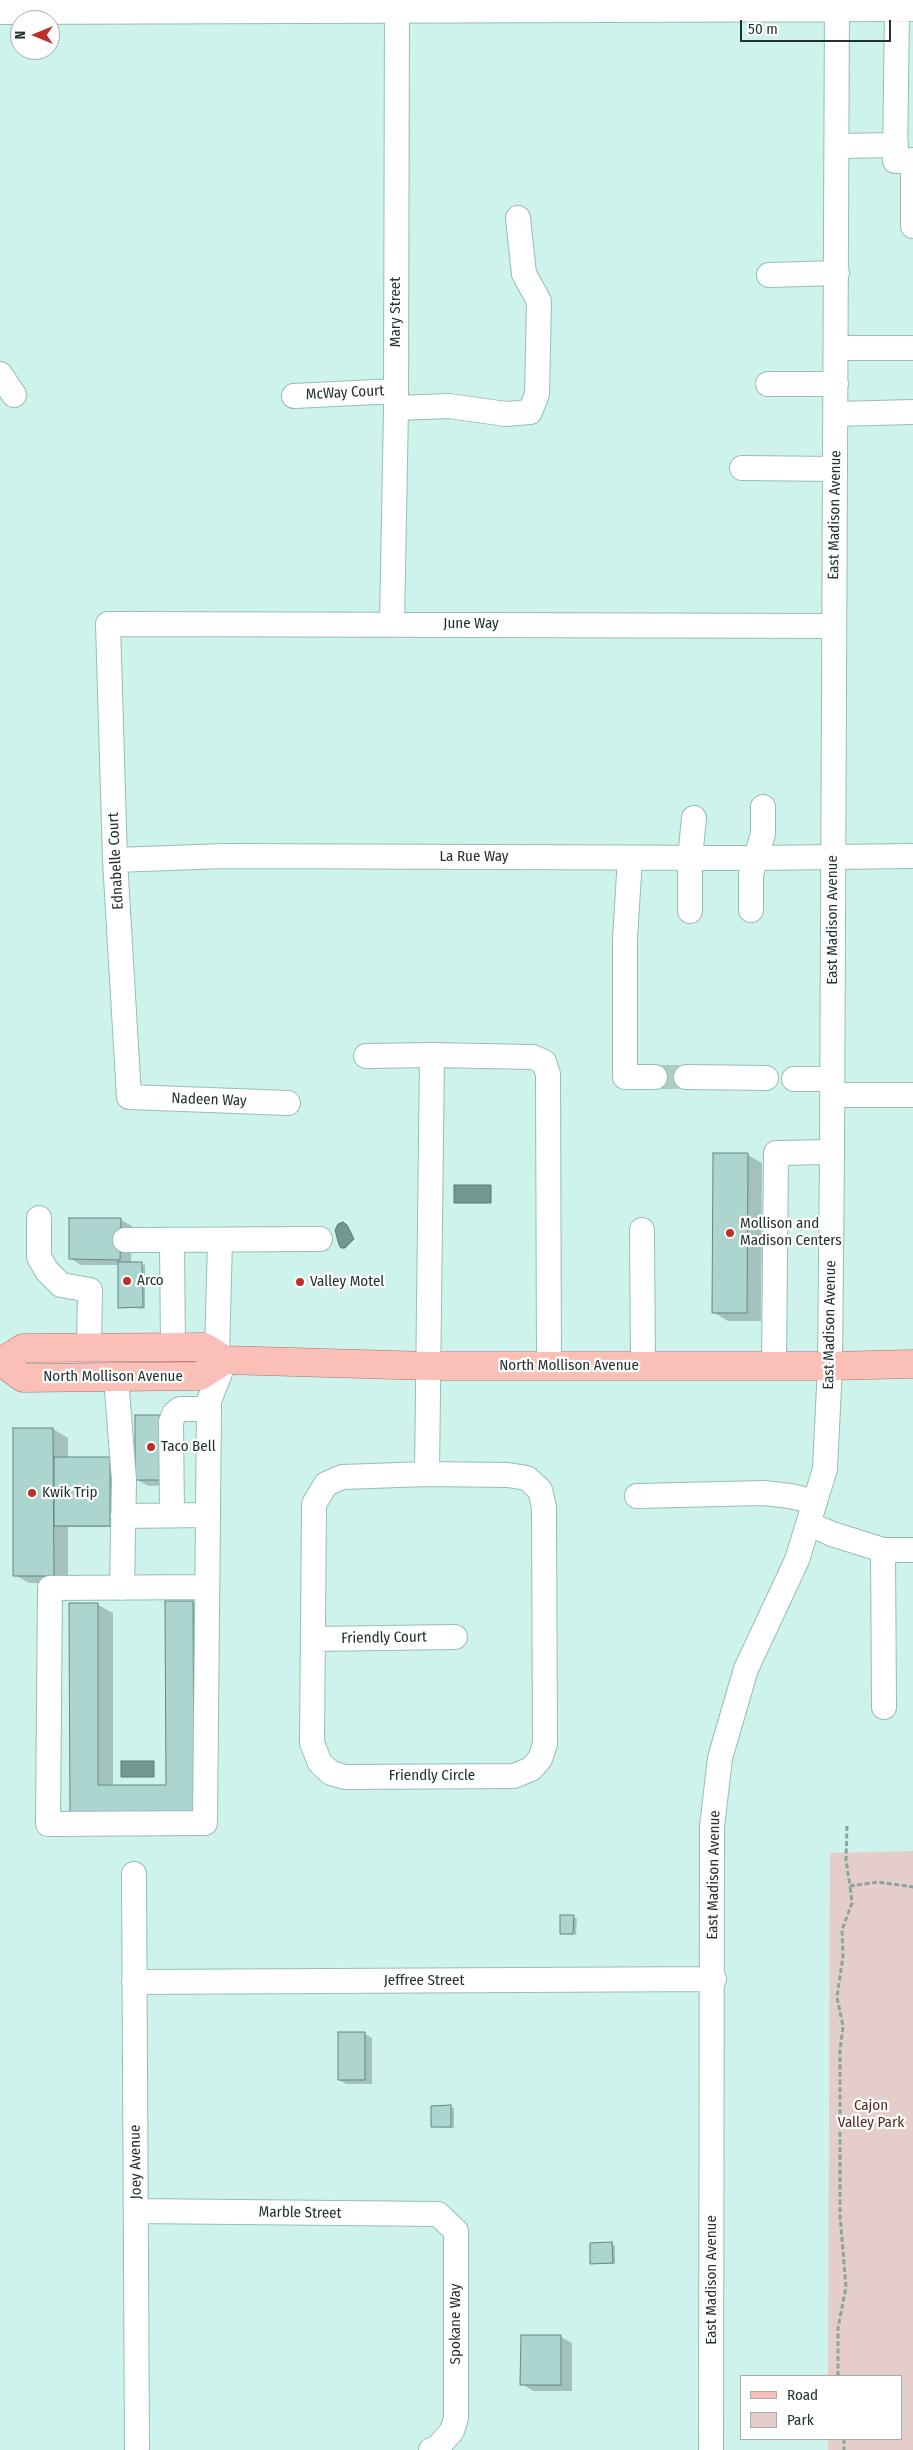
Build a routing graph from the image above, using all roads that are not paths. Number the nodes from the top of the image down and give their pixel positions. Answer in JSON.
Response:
{"nodes":[{"id":1,"x":630,"y":4,"type":"edge"},
{"id":2,"x":837,"y":4,"type":"edge"},
{"id":3,"x":397,"y":5,"type":"edge"},
{"id":4,"x":905,"y":9,"type":"edge"},
{"id":5,"x":0,"y":12,"type":"edge"},
{"id":6,"x":838,"y":146,"type":"junction"},
{"id":7,"x":907,"y":155,"type":"edge"},
{"id":8,"x":518,"y":218,"type":"dead end"},
{"id":9,"x":913,"y":226,"type":"edge"},
{"id":10,"x":837,"y":273,"type":"junction"},
{"id":11,"x":769,"y":275,"type":"dead end"},
{"id":12,"x":836,"y":348,"type":"junction"},
{"id":13,"x":913,"y":348,"type":"edge"},
{"id":14,"x":0,"y":374,"type":"edge"},
{"id":15,"x":768,"y":384,"type":"dead end"},
{"id":16,"x":836,"y":384,"type":"junction"},
{"id":17,"x":14,"y":395,"type":"dead end"},
{"id":18,"x":294,"y":396,"type":"dead end"},
{"id":19,"x":396,"y":399,"type":"junction"},
{"id":20,"x":913,"y":412,"type":"edge"},
{"id":21,"x":836,"y":414,"type":"junction"},
{"id":22,"x":742,"y":468,"type":"dead end"},
{"id":23,"x":835,"y":469,"type":"junction"},
{"id":24,"x":108,"y":624,"type":"joint"},
{"id":25,"x":392,"y":624,"type":"junction"},
{"id":26,"x":834,"y":626,"type":"junction"},
{"id":27,"x":763,"y":807,"type":"dead end"},
{"id":28,"x":694,"y":818,"type":"dead end"},
{"id":29,"x":833,"y":855,"type":"junction"},
{"id":30,"x":913,"y":856,"type":"edge"},
{"id":31,"x":630,"y":858,"type":"junction"},
{"id":32,"x":690,"y":858,"type":"junction"},
{"id":33,"x":757,"y":858,"type":"junction"},
{"id":34,"x":115,"y":860,"type":"junction"},
{"id":35,"x":751,"y":910,"type":"dead end"},
{"id":36,"x":690,"y":911,"type":"dead end"},
{"id":37,"x":432,"y":1055,"type":"junction"},
{"id":38,"x":366,"y":1056,"type":"dead end"},
{"id":39,"x":655,"y":1077,"type":"tunnel mouth"},
{"id":40,"x":686,"y":1078,"type":"tunnel mouth"},
{"id":41,"x":766,"y":1078,"type":"dead end"},
{"id":42,"x":794,"y":1079,"type":"dead end"},
{"id":43,"x":832,"y":1087,"type":"junction"},
{"id":44,"x":913,"y":1095,"type":"edge"},
{"id":45,"x":129,"y":1097,"type":"joint"},
{"id":46,"x":288,"y":1103,"type":"dead end"},
{"id":47,"x":832,"y":1152,"type":"junction"},
{"id":48,"x":39,"y":1218,"type":"dead end"},
{"id":49,"x":642,"y":1230,"type":"dead end"},
{"id":50,"x":320,"y":1239,"type":"dead end"},
{"id":51,"x":125,"y":1240,"type":"dead end"},
{"id":52,"x":172,"y":1240,"type":"junction"},
{"id":53,"x":220,"y":1240,"type":"junction"},
{"id":54,"x":173,"y":1347,"type":"junction"},
{"id":55,"x":89,"y":1348,"type":"junction"},
{"id":56,"x":221,"y":1357,"type":"junction"},
{"id":57,"x":0,"y":1362,"type":"edge"},
{"id":58,"x":913,"y":1364,"type":"edge"},
{"id":59,"x":549,"y":1365,"type":"junction"},
{"id":60,"x":774,"y":1365,"type":"junction"},
{"id":61,"x":429,"y":1366,"type":"junction"},
{"id":62,"x":643,"y":1366,"type":"junction"},
{"id":63,"x":830,"y":1366,"type":"junction"},
{"id":64,"x":121,"y":1377,"type":"junction"},
{"id":65,"x":209,"y":1409,"type":"junction"},
{"id":66,"x":427,"y":1474,"type":"junction"},
{"id":67,"x":637,"y":1496,"type":"dead end"},
{"id":68,"x":812,"y":1513,"type":"junction"},
{"id":69,"x":172,"y":1515,"type":"junction"},
{"id":70,"x":207,"y":1515,"type":"junction"},
{"id":71,"x":123,"y":1516,"type":"junction"},
{"id":72,"x":883,"y":1550,"type":"junction"},
{"id":73,"x":913,"y":1550,"type":"edge"},
{"id":74,"x":207,"y":1587,"type":"junction"},
{"id":75,"x":122,"y":1588,"type":"junction"},
{"id":76,"x":455,"y":1637,"type":"dead end"},
{"id":77,"x":313,"y":1639,"type":"junction"},
{"id":78,"x":884,"y":1707,"type":"dead end"},
{"id":79,"x":134,"y":1874,"type":"dead end"},
{"id":80,"x":714,"y":1979,"type":"junction"},
{"id":81,"x":134,"y":1982,"type":"junction"},
{"id":82,"x":137,"y":2211,"type":"junction"},
{"id":83,"x":456,"y":2231,"type":"joint"},
{"id":84,"x":136,"y":2450,"type":"edge"},
{"id":85,"x":431,"y":2450,"type":"edge"},
{"id":86,"x":711,"y":2450,"type":"edge"}],
"edges":[{"from":1,"to":2,"type":"street"},
{"from":1,"to":3,"type":"street"},
{"from":2,"to":4,"type":"street"},
{"from":2,"to":6,"type":"street","name":"East Madison Avenue"},
{"from":3,"to":5,"type":"street"},
{"from":3,"to":19,"type":"street","name":"Mary Street"},
{"from":4,"to":7,"type":"street"},
{"from":6,"to":7,"type":"street"},
{"from":6,"to":10,"type":"street","name":"East Madison Avenue"},
{"from":7,"to":9,"type":"street"},
{"from":8,"to":19,"type":"street","name":"McWay Court"},
{"from":10,"to":11,"type":"street"},
{"from":10,"to":12,"type":"street","name":"East Madison Avenue"},
{"from":12,"to":13,"type":"street"},
{"from":12,"to":16,"type":"street","name":"East Madison Avenue"},
{"from":14,"to":17,"type":"street"},
{"from":15,"to":16,"type":"street"},
{"from":16,"to":21,"type":"street","name":"East Madison Avenue"},
{"from":18,"to":19,"type":"street","name":"McWay Court"},
{"from":19,"to":25,"type":"street","name":"Mary Street"},
{"from":20,"to":21,"type":"street"},
{"from":21,"to":23,"type":"street","name":"East Madison Avenue"},
{"from":22,"to":23,"type":"street"},
{"from":23,"to":26,"type":"street","name":"East Madison Avenue"},
{"from":24,"to":25,"type":"street","name":"June Way"},
{"from":24,"to":34,"type":"street","name":"Ednabelle Court"},
{"from":25,"to":26,"type":"street","name":"June Way"},
{"from":26,"to":29,"type":"street","name":"East Madison Avenue"},
{"from":27,"to":33,"type":"street"},
{"from":28,"to":32,"type":"street"},
{"from":29,"to":30,"type":"street","name":"La Rue Way"},
{"from":29,"to":33,"type":"street","name":"La Rue Way"},
{"from":29,"to":43,"type":"street","name":"East Madison Avenue"},
{"from":31,"to":32,"type":"street","name":"La Rue Way"},
{"from":31,"to":34,"type":"street","name":"La Rue Way"},
{"from":31,"to":39,"type":"street"},
{"from":32,"to":33,"type":"street","name":"La Rue Way"},
{"from":32,"to":36,"type":"street"},
{"from":33,"to":35,"type":"street"},
{"from":34,"to":45,"type":"street","name":"Ednabelle Court"},
{"from":37,"to":38,"type":"street"},
{"from":37,"to":59,"type":"street"},
{"from":37,"to":61,"type":"street"},
{"from":40,"to":41,"type":"street"},
{"from":42,"to":43,"type":"street"},
{"from":43,"to":44,"type":"street"},
{"from":43,"to":47,"type":"street","name":"East Madison Avenue"},
{"from":45,"to":46,"type":"street","name":"Nadeen Way"},
{"from":47,"to":60,"type":"street"},
{"from":47,"to":63,"type":"street","name":"East Madison Avenue"},
{"from":48,"to":55,"type":"street"},
{"from":49,"to":62,"type":"street"},
{"from":50,"to":53,"type":"street"},
{"from":51,"to":52,"type":"street"},
{"from":52,"to":53,"type":"street"},
{"from":52,"to":54,"type":"street"},
{"from":53,"to":56,"type":"street"},
{"from":54,"to":55,"type":"main road","name":"North Mollison Avenue"},
{"from":54,"to":56,"type":"main road","name":"North Mollison Avenue"},
{"from":54,"to":64,"type":"main road"},
{"from":55,"to":57,"type":"main road","name":"North Mollison Avenue"},
{"from":56,"to":61,"type":"main road","name":"North Mollison Avenue"},
{"from":56,"to":64,"type":"main road","name":"North Mollison Avenue"},
{"from":56,"to":65,"type":"street"},
{"from":57,"to":64,"type":"main road","name":"North Mollison Avenue"},
{"from":58,"to":63,"type":"main road","name":"North Mollison Avenue"},
{"from":59,"to":61,"type":"main road","name":"North Mollison Avenue"},
{"from":59,"to":62,"type":"main road","name":"North Mollison Avenue"},
{"from":60,"to":62,"type":"main road","name":"North Mollison Avenue"},
{"from":60,"to":63,"type":"main road","name":"North Mollison Avenue"},
{"from":61,"to":66,"type":"street"},
{"from":63,"to":68,"type":"street","name":"East Madison Avenue"},
{"from":64,"to":71,"type":"street"},
{"from":65,"to":69,"type":"street"},
{"from":65,"to":70,"type":"street"},
{"from":66,"to":77,"type":"street","name":"Friendly Circle"},
{"from":66,"to":77,"type":"street","name":"Friendly Circle"},
{"from":67,"to":68,"type":"street"},
{"from":68,"to":72,"type":"street"},
{"from":68,"to":80,"type":"street","name":"East Madison Avenue"},
{"from":69,"to":70,"type":"street"},
{"from":69,"to":71,"type":"street"},
{"from":70,"to":74,"type":"street"},
{"from":71,"to":75,"type":"street"},
{"from":72,"to":73,"type":"street"},
{"from":72,"to":78,"type":"street"},
{"from":74,"to":75,"type":"street"},
{"from":74,"to":75,"type":"street"},
{"from":76,"to":77,"type":"street","name":"Friendly Court"},
{"from":79,"to":81,"type":"street","name":"Joey Avenue"},
{"from":80,"to":81,"type":"street","name":"Jeffree Street"},
{"from":80,"to":86,"type":"street","name":"East Madison Avenue"},
{"from":81,"to":82,"type":"street","name":"Joey Avenue"},
{"from":82,"to":83,"type":"street","name":"Marble Street"},
{"from":82,"to":84,"type":"street","name":"Joey Avenue"},
{"from":83,"to":85,"type":"street","name":"Spokane Way"}]}
